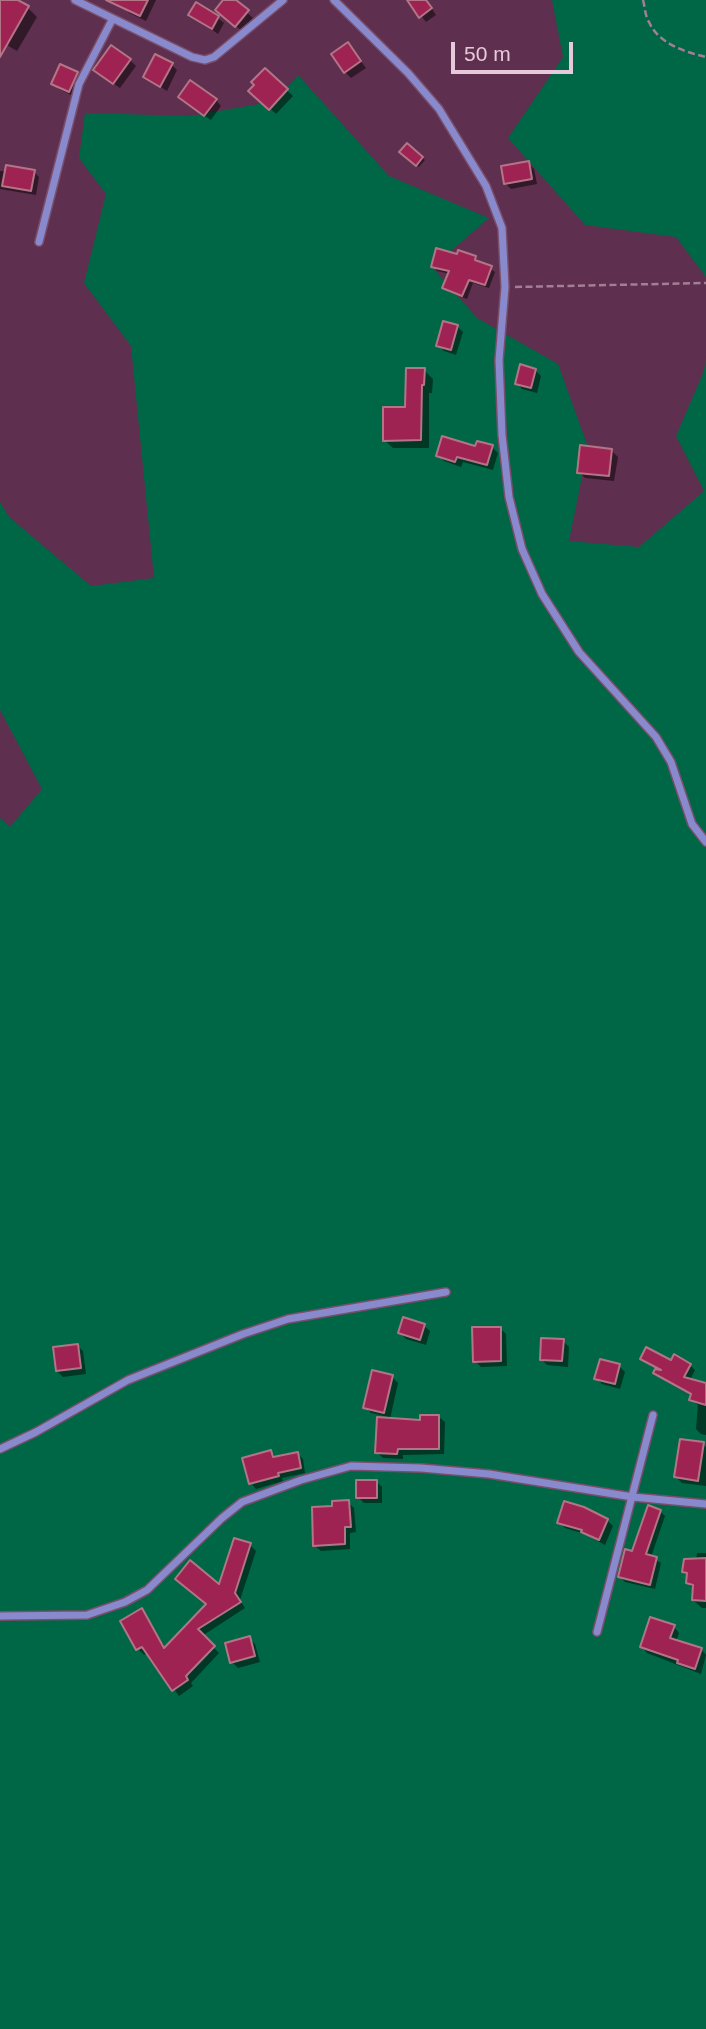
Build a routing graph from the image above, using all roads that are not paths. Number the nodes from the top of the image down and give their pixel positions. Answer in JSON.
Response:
{"nodes":[{"id":1,"x":75,"y":0,"type":"edge"},
{"id":2,"x":283,"y":0,"type":"edge"},
{"id":3,"x":334,"y":0,"type":"edge"},
{"id":4,"x":112,"y":20,"type":"junction"},
{"id":5,"x":39,"y":242,"type":"dead end"},
{"id":6,"x":706,"y":842,"type":"edge"},
{"id":7,"x":446,"y":1292,"type":"dead end"},
{"id":8,"x":653,"y":1415,"type":"dead end"},
{"id":9,"x":0,"y":1450,"type":"edge"},
{"id":10,"x":633,"y":1497,"type":"junction"},
{"id":11,"x":706,"y":1504,"type":"edge"},
{"id":12,"x":0,"y":1616,"type":"edge"},
{"id":13,"x":597,"y":1632,"type":"dead end"}],
"edges":[{"from":1,"to":4,"type":"street"},
{"from":2,"to":4,"type":"street"},
{"from":3,"to":6,"type":"street"},
{"from":4,"to":5,"type":"street"},
{"from":7,"to":9,"type":"street"},
{"from":8,"to":10,"type":"street"},
{"from":10,"to":11,"type":"street"},
{"from":10,"to":12,"type":"street"},
{"from":10,"to":13,"type":"street"}]}
